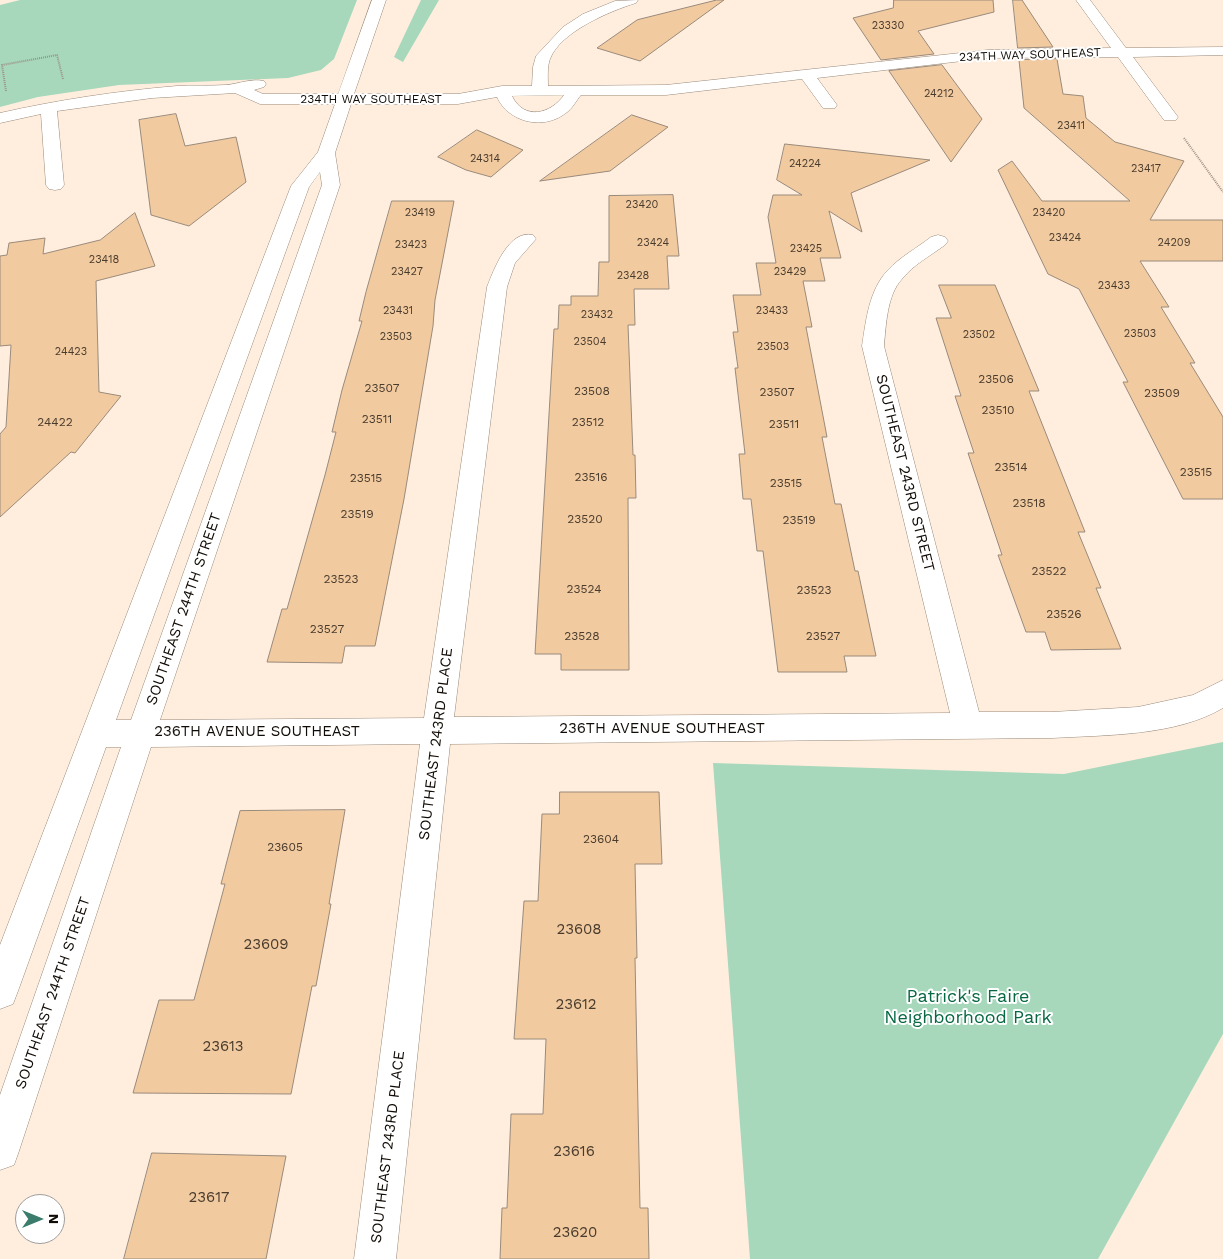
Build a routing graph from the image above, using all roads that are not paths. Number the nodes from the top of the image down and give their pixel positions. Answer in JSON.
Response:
{"nodes":[{"id":1,"x":379,"y":0,"type":"edge"},
{"id":2,"x":631,"y":0,"type":"edge"},
{"id":3,"x":1083,"y":0,"type":"edge"},
{"id":4,"x":1122,"y":51,"type":"junction"},
{"id":5,"x":1223,"y":51,"type":"edge"},
{"id":6,"x":807,"y":75,"type":"junction"},
{"id":7,"x":332,"y":81,"type":"dead end"},
{"id":8,"x":352,"y":81,"type":"junction"},
{"id":9,"x":371,"y":81,"type":"dead end"},
{"id":10,"x":274,"y":82,"type":"dead end"},
{"id":11,"x":460,"y":82,"type":"dead end"},
{"id":12,"x":241,"y":90,"type":"junction"},
{"id":13,"x":502,"y":91,"type":"junction"},
{"id":14,"x":540,"y":91,"type":"junction"},
{"id":15,"x":576,"y":91,"type":"junction"},
{"id":16,"x":345,"y":100,"type":"junction"},
{"id":17,"x":829,"y":105,"type":"dead end"},
{"id":18,"x":49,"y":107,"type":"junction"},
{"id":19,"x":6,"y":117,"type":"edge"},
{"id":20,"x":1170,"y":117,"type":"road end"},
{"id":21,"x":326,"y":153,"type":"junction"},
{"id":22,"x":55,"y":185,"type":"dead end"},
{"id":23,"x":526,"y":239,"type":"dead end"},
{"id":24,"x":938,"y":241,"type":"dead end"},
{"id":25,"x":1223,"y":693,"type":"edge"},
{"id":26,"x":968,"y":726,"type":"junction"},
{"id":27,"x":437,"y":731,"type":"junction"},
{"id":28,"x":141,"y":733,"type":"junction"},
{"id":29,"x":96,"y":734,"type":"junction"},
{"id":30,"x":0,"y":991,"type":"edge"},
{"id":31,"x":0,"y":1150,"type":"edge"},
{"id":32,"x":375,"y":1259,"type":"edge"}],
"edges":[{"from":1,"to":8,"type":"street","name":"SOUTHEAST 244TH STREET"},
{"from":2,"to":14,"type":"street"},
{"from":3,"to":4,"type":"street"},
{"from":4,"to":5,"type":"street","name":"234TH WAY SOUTHEAST"},
{"from":4,"to":6,"type":"street","name":"234TH WAY SOUTHEAST"},
{"from":4,"to":20,"type":"street"},
{"from":6,"to":15,"type":"street","name":"234TH WAY SOUTHEAST"},
{"from":6,"to":17,"type":"street"},
{"from":7,"to":8,"type":"street","name":"234TH WAY SOUTHEAST"},
{"from":8,"to":9,"type":"street","name":"234TH WAY SOUTHEAST"},
{"from":8,"to":16,"type":"street","name":"SOUTHEAST 244TH STREET"},
{"from":10,"to":12,"type":"street","name":"234TH WAY SOUTHEAST"},
{"from":11,"to":13,"type":"street","name":"234TH WAY SOUTHEAST"},
{"from":12,"to":16,"type":"street","name":"234TH WAY SOUTHEAST"},
{"from":12,"to":18,"type":"street","name":"234TH WAY SOUTHEAST"},
{"from":13,"to":14,"type":"street","name":"234TH WAY SOUTHEAST"},
{"from":13,"to":15,"type":"street"},
{"from":13,"to":16,"type":"street","name":"234TH WAY SOUTHEAST"},
{"from":14,"to":15,"type":"street","name":"234TH WAY SOUTHEAST"},
{"from":16,"to":21,"type":"street","name":"SOUTHEAST 244TH STREET"},
{"from":18,"to":19,"type":"street","name":"234TH WAY SOUTHEAST"},
{"from":18,"to":22,"type":"street"},
{"from":21,"to":28,"type":"street","name":"SOUTHEAST 244TH STREET"},
{"from":21,"to":29,"type":"street","name":"SOUTHEAST 244TH STREET"},
{"from":23,"to":27,"type":"street","name":"SOUTHEAST 243RD PLACE"},
{"from":24,"to":26,"type":"street","name":"SOUTHEAST 243RD STREET"},
{"from":25,"to":26,"type":"street","name":"236TH AVENUE SOUTHEAST"},
{"from":26,"to":27,"type":"street","name":"236TH AVENUE SOUTHEAST"},
{"from":27,"to":28,"type":"street","name":"236TH AVENUE SOUTHEAST"},
{"from":27,"to":32,"type":"street","name":"SOUTHEAST 243RD PLACE"},
{"from":28,"to":29,"type":"street","name":"236TH AVENUE SOUTHEAST"},
{"from":28,"to":31,"type":"street","name":"SOUTHEAST 244TH STREET"},
{"from":29,"to":30,"type":"street","name":"SOUTHEAST 244TH STREET"}]}
